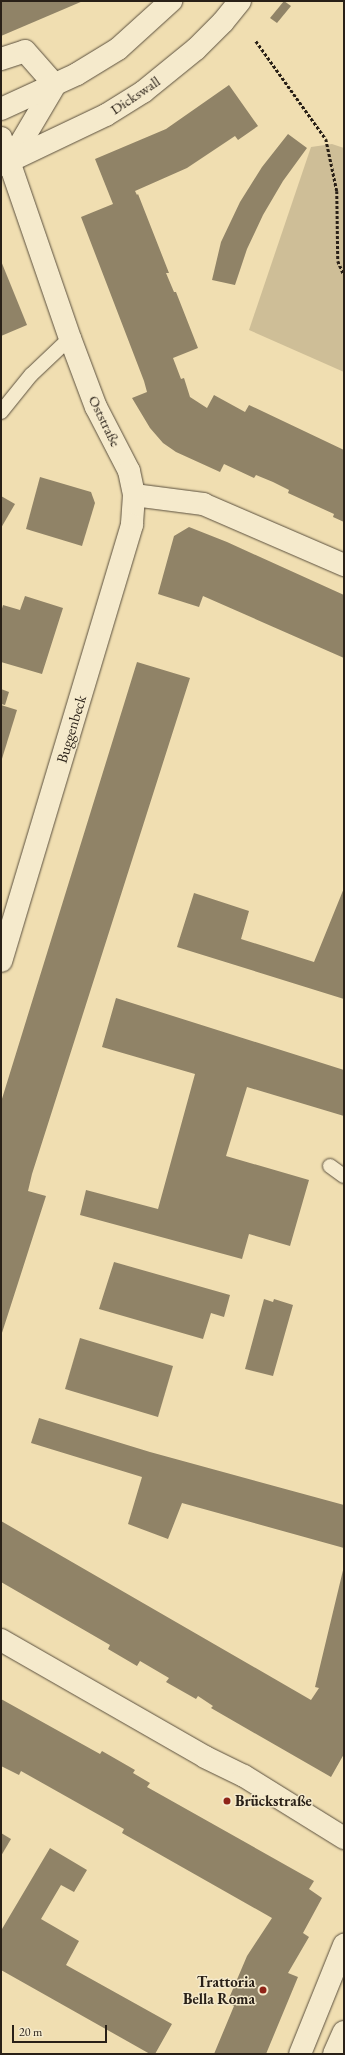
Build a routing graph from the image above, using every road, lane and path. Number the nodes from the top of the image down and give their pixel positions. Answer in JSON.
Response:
{"nodes":[{"id":1,"x":171,"y":1,"type":"edge"},
{"id":2,"x":240,"y":1,"type":"edge"},
{"id":3,"x":256,"y":41,"type":"dead end"},
{"id":4,"x":1,"y":58,"type":"edge"},
{"id":5,"x":55,"y":85,"type":"junction"},
{"id":6,"x":1,"y":109,"type":"edge"},
{"id":7,"x":1,"y":138,"type":"edge"},
{"id":8,"x":6,"y":163,"type":"edge"},
{"id":9,"x":344,"y":275,"type":"edge"},
{"id":10,"x":70,"y":338,"type":"junction"},
{"id":11,"x":1,"y":412,"type":"edge"},
{"id":12,"x":134,"y":495,"type":"junction"},
{"id":13,"x":344,"y":565,"type":"edge"},
{"id":14,"x":1,"y":961,"type":"edge"},
{"id":15,"x":330,"y":1166,"type":"dead end"},
{"id":16,"x":344,"y":1176,"type":"edge"},
{"id":17,"x":1,"y":1640,"type":"edge"},
{"id":18,"x":344,"y":1838,"type":"edge"},
{"id":19,"x":344,"y":1945,"type":"edge"},
{"id":20,"x":300,"y":2054,"type":"edge"}],
"edges":[{"from":1,"to":5,"type":"street"},
{"from":2,"to":8,"type":"street","name":"Dickswall"},
{"from":3,"to":9,"type":"path"},
{"from":4,"to":5,"type":"street"},
{"from":5,"to":6,"type":"street"},
{"from":5,"to":8,"type":"street"},
{"from":7,"to":8,"type":"street","name":"Oststraße"},
{"from":8,"to":10,"type":"street","name":"Oststraße"},
{"from":10,"to":11,"type":"lane"},
{"from":10,"to":12,"type":"street","name":"Oststraße"},
{"from":12,"to":13,"type":"street"},
{"from":12,"to":14,"type":"street","name":"Buggenbeck"},
{"from":15,"to":16,"type":"lane"},
{"from":17,"to":18,"type":"street"},
{"from":19,"to":20,"type":"street"}]}
